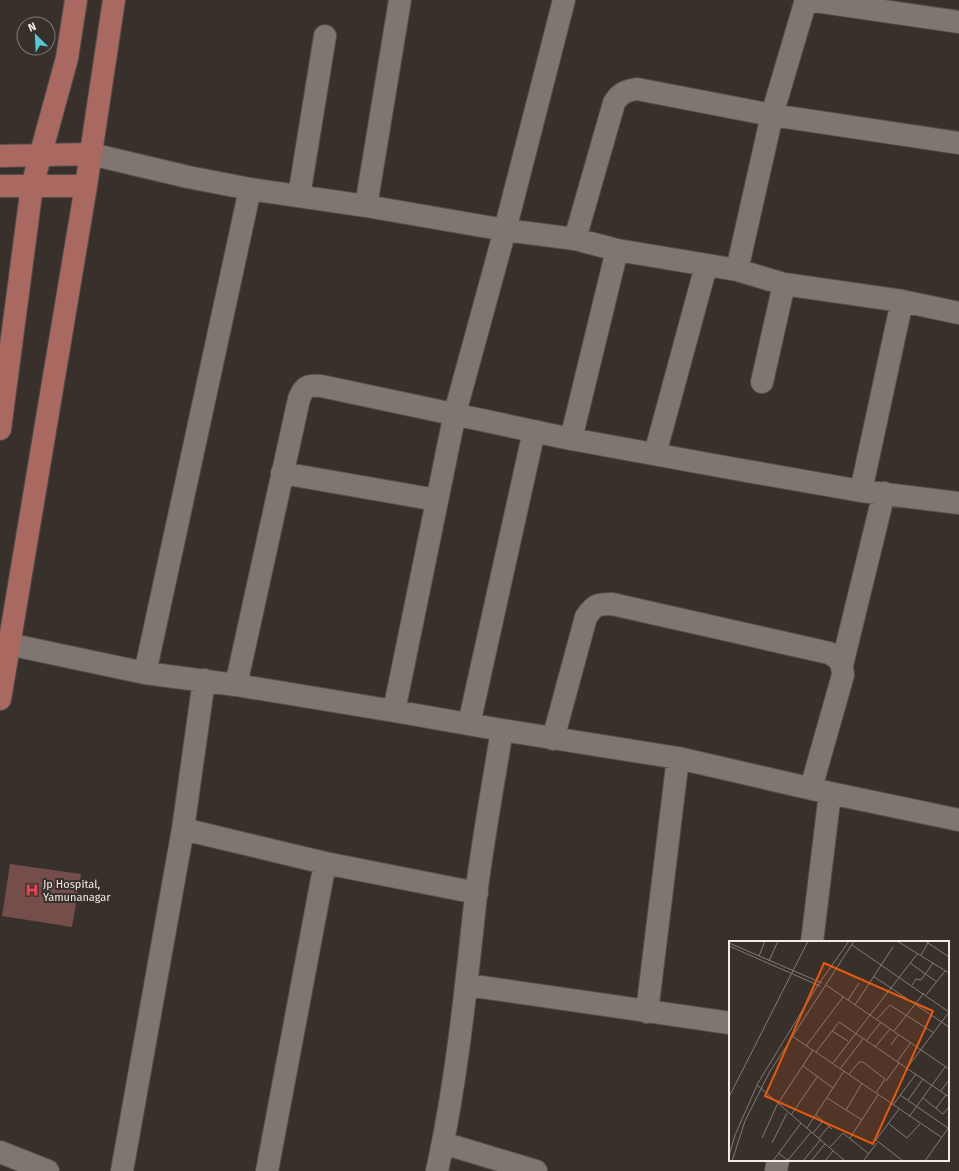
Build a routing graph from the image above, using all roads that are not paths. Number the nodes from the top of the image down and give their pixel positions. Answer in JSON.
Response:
{"nodes":[{"id":1,"x":76,"y":0,"type":"edge"},
{"id":2,"x":114,"y":0,"type":"edge"},
{"id":3,"x":400,"y":0,"type":"edge"},
{"id":4,"x":564,"y":0,"type":"edge"},
{"id":5,"x":807,"y":0,"type":"edge"},
{"id":6,"x":959,"y":22,"type":"edge"},
{"id":7,"x":325,"y":36,"type":"dead end"},
{"id":8,"x":772,"y":115,"type":"junction"},
{"id":9,"x":959,"y":143,"type":"edge"},
{"id":10,"x":91,"y":154,"type":"junction"},
{"id":11,"x":40,"y":155,"type":"junction"},
{"id":12,"x":0,"y":156,"type":"edge"},
{"id":13,"x":0,"y":186,"type":"edge"},
{"id":14,"x":32,"y":186,"type":"junction"},
{"id":15,"x":86,"y":186,"type":"junction"},
{"id":16,"x":250,"y":189,"type":"junction"},
{"id":17,"x":299,"y":196,"type":"junction"},
{"id":18,"x":366,"y":206,"type":"junction"},
{"id":19,"x":505,"y":230,"type":"junction"},
{"id":20,"x":575,"y":239,"type":"junction"},
{"id":21,"x":617,"y":250,"type":"junction"},
{"id":22,"x":706,"y":266,"type":"junction"},
{"id":23,"x":737,"y":270,"type":"junction"},
{"id":24,"x":784,"y":284,"type":"junction"},
{"id":25,"x":902,"y":301,"type":"junction"},
{"id":26,"x":959,"y":313,"type":"edge"},
{"id":27,"x":762,"y":382,"type":"dead end"},
{"id":28,"x":455,"y":413,"type":"junction"},
{"id":29,"x":0,"y":429,"type":"edge"},
{"id":30,"x":534,"y":431,"type":"junction"},
{"id":31,"x":571,"y":439,"type":"junction"},
{"id":32,"x":655,"y":454,"type":"junction"},
{"id":33,"x":282,"y":473,"type":"junction"},
{"id":34,"x":862,"y":490,"type":"junction"},
{"id":35,"x":884,"y":493,"type":"junction"},
{"id":36,"x":437,"y":500,"type":"junction"},
{"id":37,"x":958,"y":501,"type":"edge"},
{"id":38,"x":8,"y":644,"type":"junction"},
{"id":39,"x":842,"y":665,"type":"junction"},
{"id":40,"x":145,"y":673,"type":"junction"},
{"id":41,"x":204,"y":680,"type":"junction"},
{"id":42,"x":236,"y":685,"type":"junction"},
{"id":43,"x":0,"y":699,"type":"edge"},
{"id":44,"x":394,"y":710,"type":"junction"},
{"id":45,"x":469,"y":724,"type":"junction"},
{"id":46,"x":502,"y":730,"type":"junction"},
{"id":47,"x":553,"y":739,"type":"junction"},
{"id":48,"x":678,"y":758,"type":"junction"},
{"id":49,"x":820,"y":791,"type":"junction"},
{"id":50,"x":959,"y":820,"type":"edge"},
{"id":51,"x":183,"y":829,"type":"junction"},
{"id":52,"x":325,"y":863,"type":"junction"},
{"id":53,"x":476,"y":893,"type":"junction"},
{"id":54,"x":812,"y":941,"type":"edge"},
{"id":55,"x":467,"y":985,"type":"junction"},
{"id":56,"x":647,"y":1012,"type":"junction"},
{"id":57,"x":729,"y":1024,"type":"edge"},
{"id":58,"x":443,"y":1143,"type":"junction"},
{"id":59,"x":0,"y":1152,"type":"edge"},
{"id":60,"x":778,"y":1161,"type":"edge"},
{"id":61,"x":511,"y":1168,"type":"edge"},
{"id":62,"x":48,"y":1171,"type":"edge"},
{"id":63,"x":122,"y":1171,"type":"edge"},
{"id":64,"x":266,"y":1171,"type":"edge"},
{"id":65,"x":437,"y":1171,"type":"edge"},
{"id":66,"x":536,"y":1171,"type":"edge"},
{"id":67,"x":776,"y":1171,"type":"edge"}],
"edges":[{"from":1,"to":11,"type":"main road"},
{"from":2,"to":10,"type":"main road"},
{"from":3,"to":18,"type":"street"},
{"from":4,"to":19,"type":"street"},
{"from":5,"to":6,"type":"street"},
{"from":5,"to":8,"type":"street"},
{"from":7,"to":17,"type":"street"},
{"from":8,"to":9,"type":"street"},
{"from":8,"to":20,"type":"street"},
{"from":8,"to":23,"type":"street"},
{"from":10,"to":11,"type":"main road"},
{"from":10,"to":15,"type":"main road"},
{"from":10,"to":16,"type":"street"},
{"from":11,"to":12,"type":"main road"},
{"from":11,"to":14,"type":"main road"},
{"from":13,"to":14,"type":"main road"},
{"from":14,"to":15,"type":"main road"},
{"from":14,"to":29,"type":"main road"},
{"from":15,"to":38,"type":"main road"},
{"from":16,"to":17,"type":"street"},
{"from":16,"to":40,"type":"street"},
{"from":17,"to":18,"type":"street"},
{"from":18,"to":19,"type":"street"},
{"from":19,"to":20,"type":"street"},
{"from":19,"to":28,"type":"street"},
{"from":20,"to":21,"type":"street"},
{"from":21,"to":22,"type":"street"},
{"from":21,"to":31,"type":"street"},
{"from":22,"to":23,"type":"street"},
{"from":22,"to":32,"type":"street"},
{"from":23,"to":24,"type":"street"},
{"from":24,"to":25,"type":"street"},
{"from":24,"to":27,"type":"street"},
{"from":25,"to":26,"type":"street"},
{"from":25,"to":34,"type":"street"},
{"from":28,"to":30,"type":"street"},
{"from":28,"to":33,"type":"street"},
{"from":28,"to":36,"type":"street"},
{"from":30,"to":31,"type":"street"},
{"from":30,"to":45,"type":"street"},
{"from":31,"to":32,"type":"street"},
{"from":32,"to":34,"type":"street"},
{"from":33,"to":36,"type":"street"},
{"from":33,"to":42,"type":"street"},
{"from":34,"to":35,"type":"street"},
{"from":35,"to":37,"type":"street"},
{"from":35,"to":39,"type":"street"},
{"from":36,"to":44,"type":"street"},
{"from":38,"to":40,"type":"street"},
{"from":38,"to":43,"type":"main road"},
{"from":39,"to":47,"type":"street"},
{"from":39,"to":49,"type":"street"},
{"from":40,"to":41,"type":"street"},
{"from":41,"to":42,"type":"street"},
{"from":41,"to":51,"type":"street"},
{"from":42,"to":44,"type":"street"},
{"from":44,"to":45,"type":"street"},
{"from":45,"to":46,"type":"street"},
{"from":46,"to":47,"type":"street"},
{"from":46,"to":53,"type":"street"},
{"from":47,"to":48,"type":"street"},
{"from":48,"to":49,"type":"street"},
{"from":48,"to":56,"type":"street"},
{"from":49,"to":50,"type":"street"},
{"from":49,"to":54,"type":"street"},
{"from":51,"to":52,"type":"street"},
{"from":51,"to":63,"type":"street"},
{"from":52,"to":53,"type":"street"},
{"from":52,"to":64,"type":"street"},
{"from":53,"to":55,"type":"street"},
{"from":55,"to":56,"type":"street"},
{"from":55,"to":58,"type":"street"},
{"from":56,"to":57,"type":"street"},
{"from":58,"to":61,"type":"street"},
{"from":58,"to":65,"type":"street"},
{"from":59,"to":62,"type":"street"},
{"from":60,"to":67,"type":"street"},
{"from":61,"to":66,"type":"street"}]}
